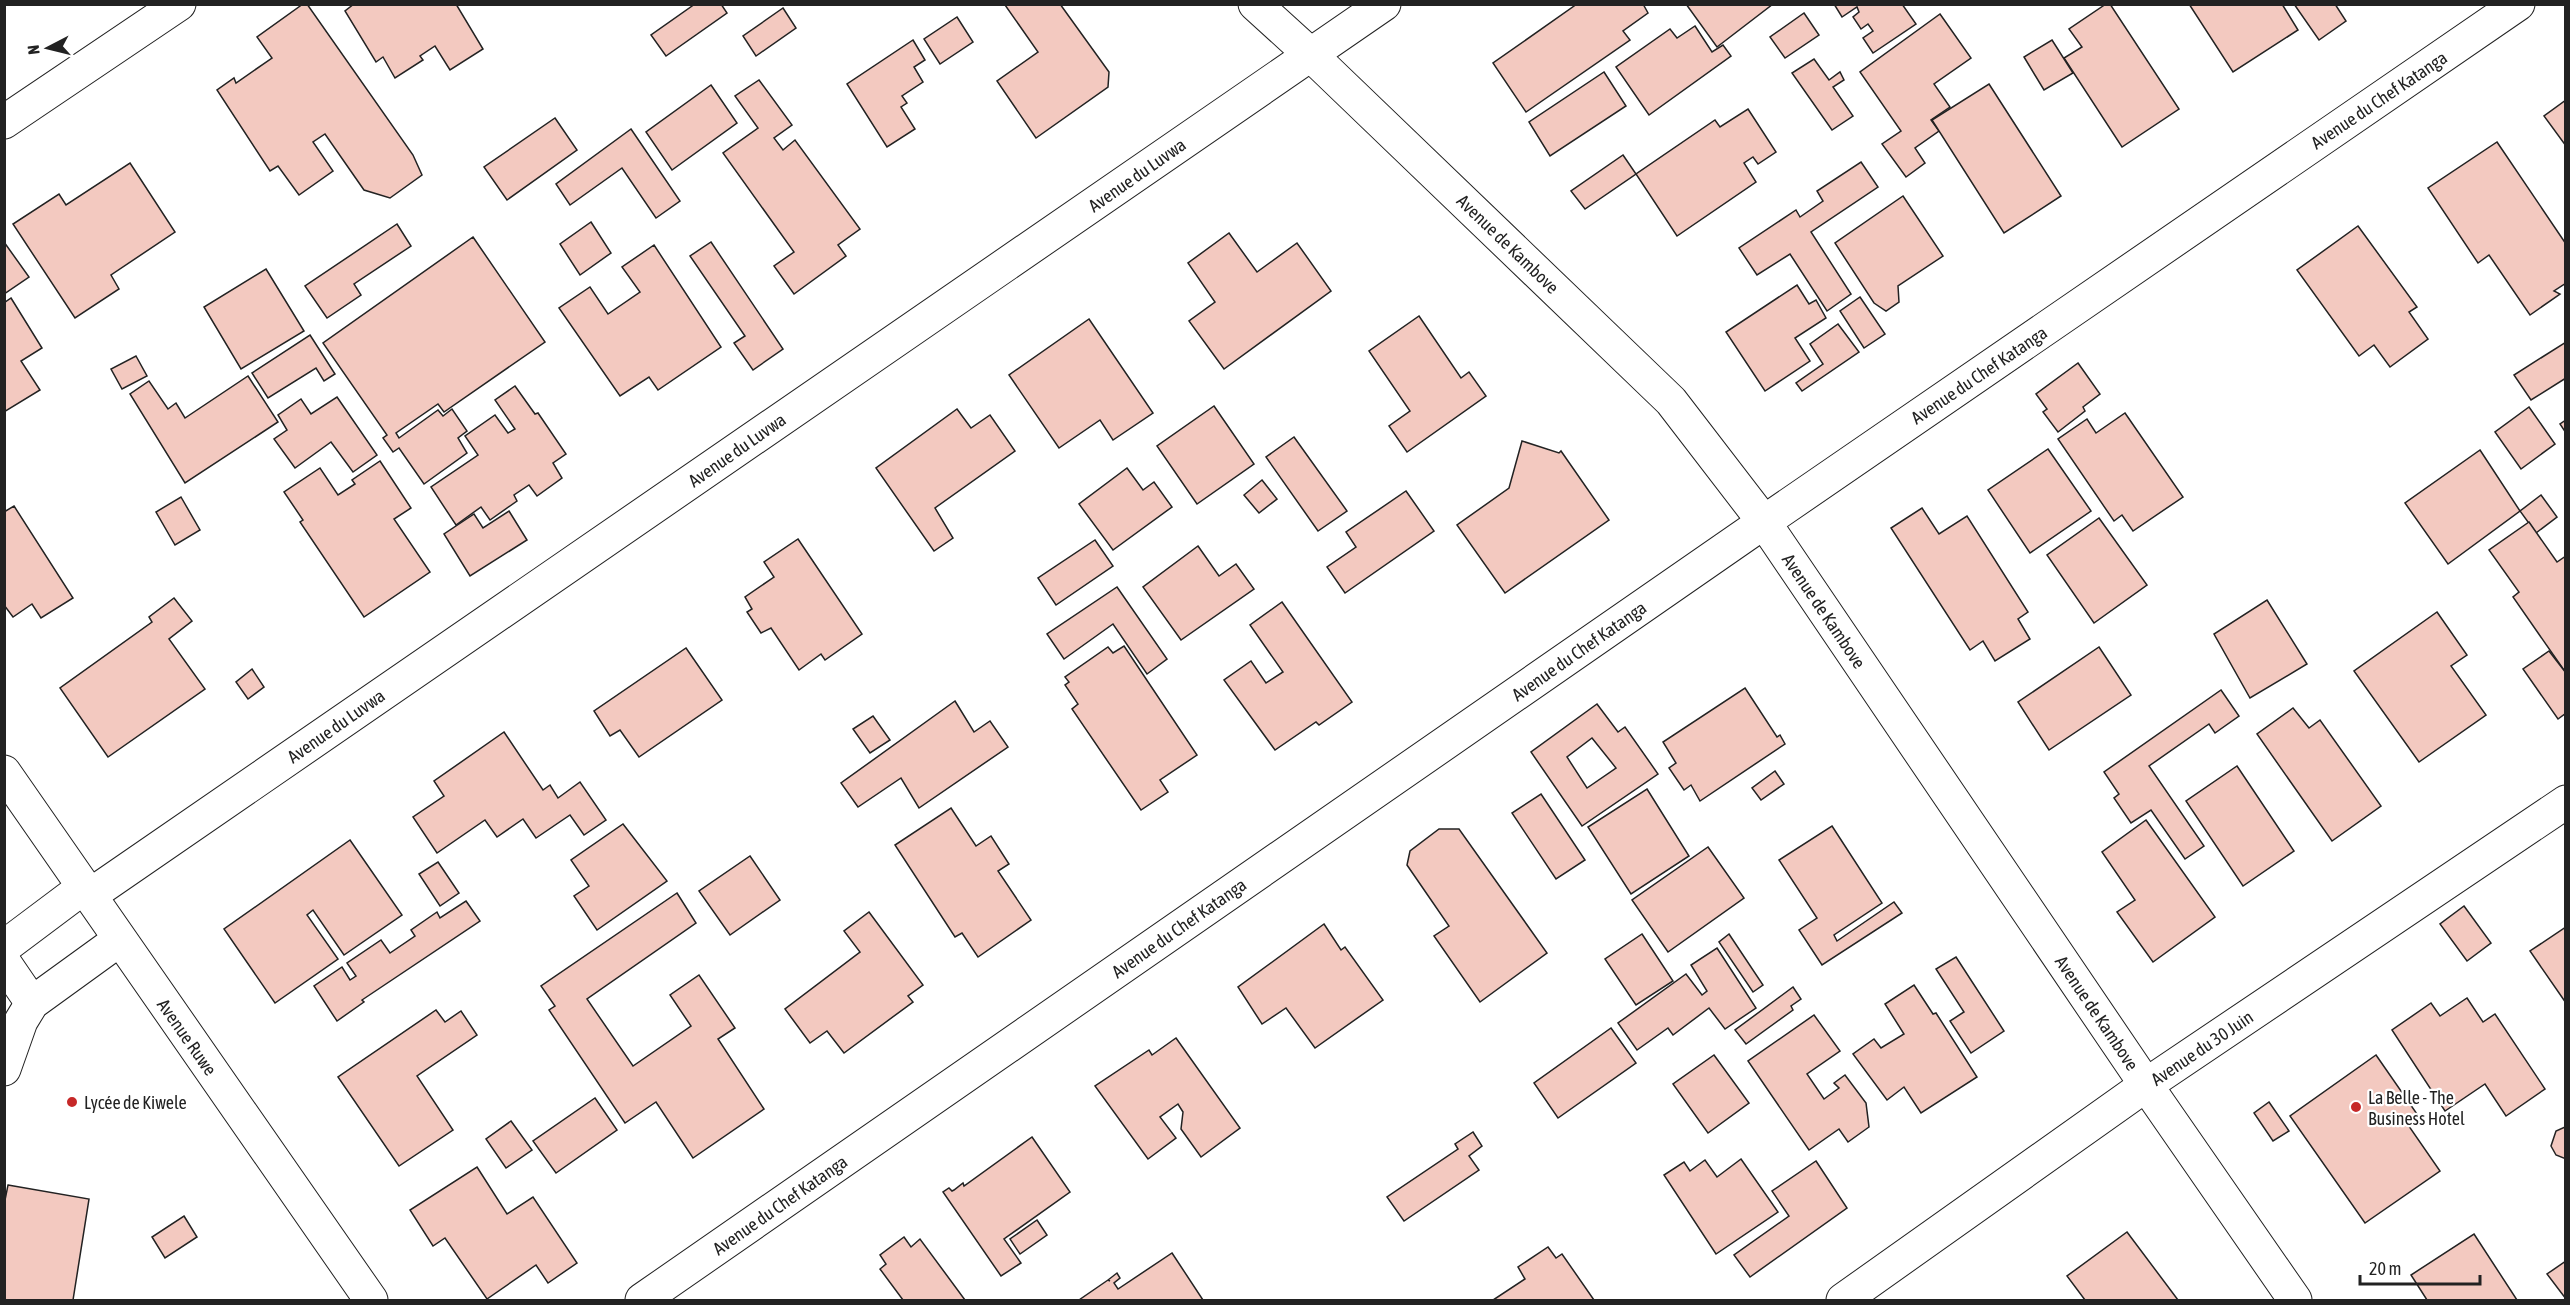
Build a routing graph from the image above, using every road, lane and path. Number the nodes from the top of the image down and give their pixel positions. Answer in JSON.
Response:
{"nodes":[{"id":1,"x":179,"y":4,"type":"edge"},
{"id":2,"x":1255,"y":4,"type":"edge"},
{"id":3,"x":1384,"y":4,"type":"edge"},
{"id":4,"x":2518,"y":4,"type":"edge"},
{"id":5,"x":1311,"y":55,"type":"junction"},
{"id":6,"x":4,"y":122,"type":"edge"},
{"id":7,"x":1764,"y":522,"type":"junction"},
{"id":8,"x":4,"y":772,"type":"edge"},
{"id":9,"x":2565,"y":802,"type":"edge"},
{"id":10,"x":87,"y":892,"type":"junction"},
{"id":11,"x":119,"y":940,"type":"junction"},
{"id":12,"x":4,"y":947,"type":"edge"},
{"id":13,"x":4,"y":962,"type":"edge"},
{"id":14,"x":32,"y":1003,"type":"junction"},
{"id":15,"x":4,"y":1069,"type":"edge"},
{"id":16,"x":2146,"y":1085,"type":"junction"},
{"id":17,"x":371,"y":1300,"type":"edge"},
{"id":18,"x":642,"y":1300,"type":"edge"},
{"id":19,"x":1843,"y":1300,"type":"edge"},
{"id":20,"x":2295,"y":1300,"type":"edge"}],
"edges":[{"from":1,"to":6,"type":"street"},
{"from":2,"to":5,"type":"street","name":"Avenue de Kambove"},
{"from":3,"to":5,"type":"street","name":"Avenue du Luvwa"},
{"from":4,"to":7,"type":"street","name":"Avenue du Chef Katanga"},
{"from":5,"to":7,"type":"street","name":"Avenue de Kambove"},
{"from":5,"to":10,"type":"street","name":"Avenue du Luvwa"},
{"from":7,"to":16,"type":"street","name":"Avenue de Kambove"},
{"from":7,"to":18,"type":"street","name":"Avenue du Chef Katanga"},
{"from":8,"to":10,"type":"street","name":"Avenue Ruwe"},
{"from":9,"to":16,"type":"street","name":"Avenue du 30 Juin"},
{"from":10,"to":11,"type":"street","name":"Avenue Ruwe"},
{"from":10,"to":12,"type":"street","name":"Avenue du Luvwa"},
{"from":11,"to":14,"type":"street"},
{"from":11,"to":17,"type":"street","name":"Avenue Ruwe"},
{"from":13,"to":14,"type":"street"},
{"from":14,"to":15,"type":"street"},
{"from":16,"to":19,"type":"street","name":"Avenue du 30 Juin"},
{"from":16,"to":20,"type":"street","name":"Avenue de Kambove"}]}
